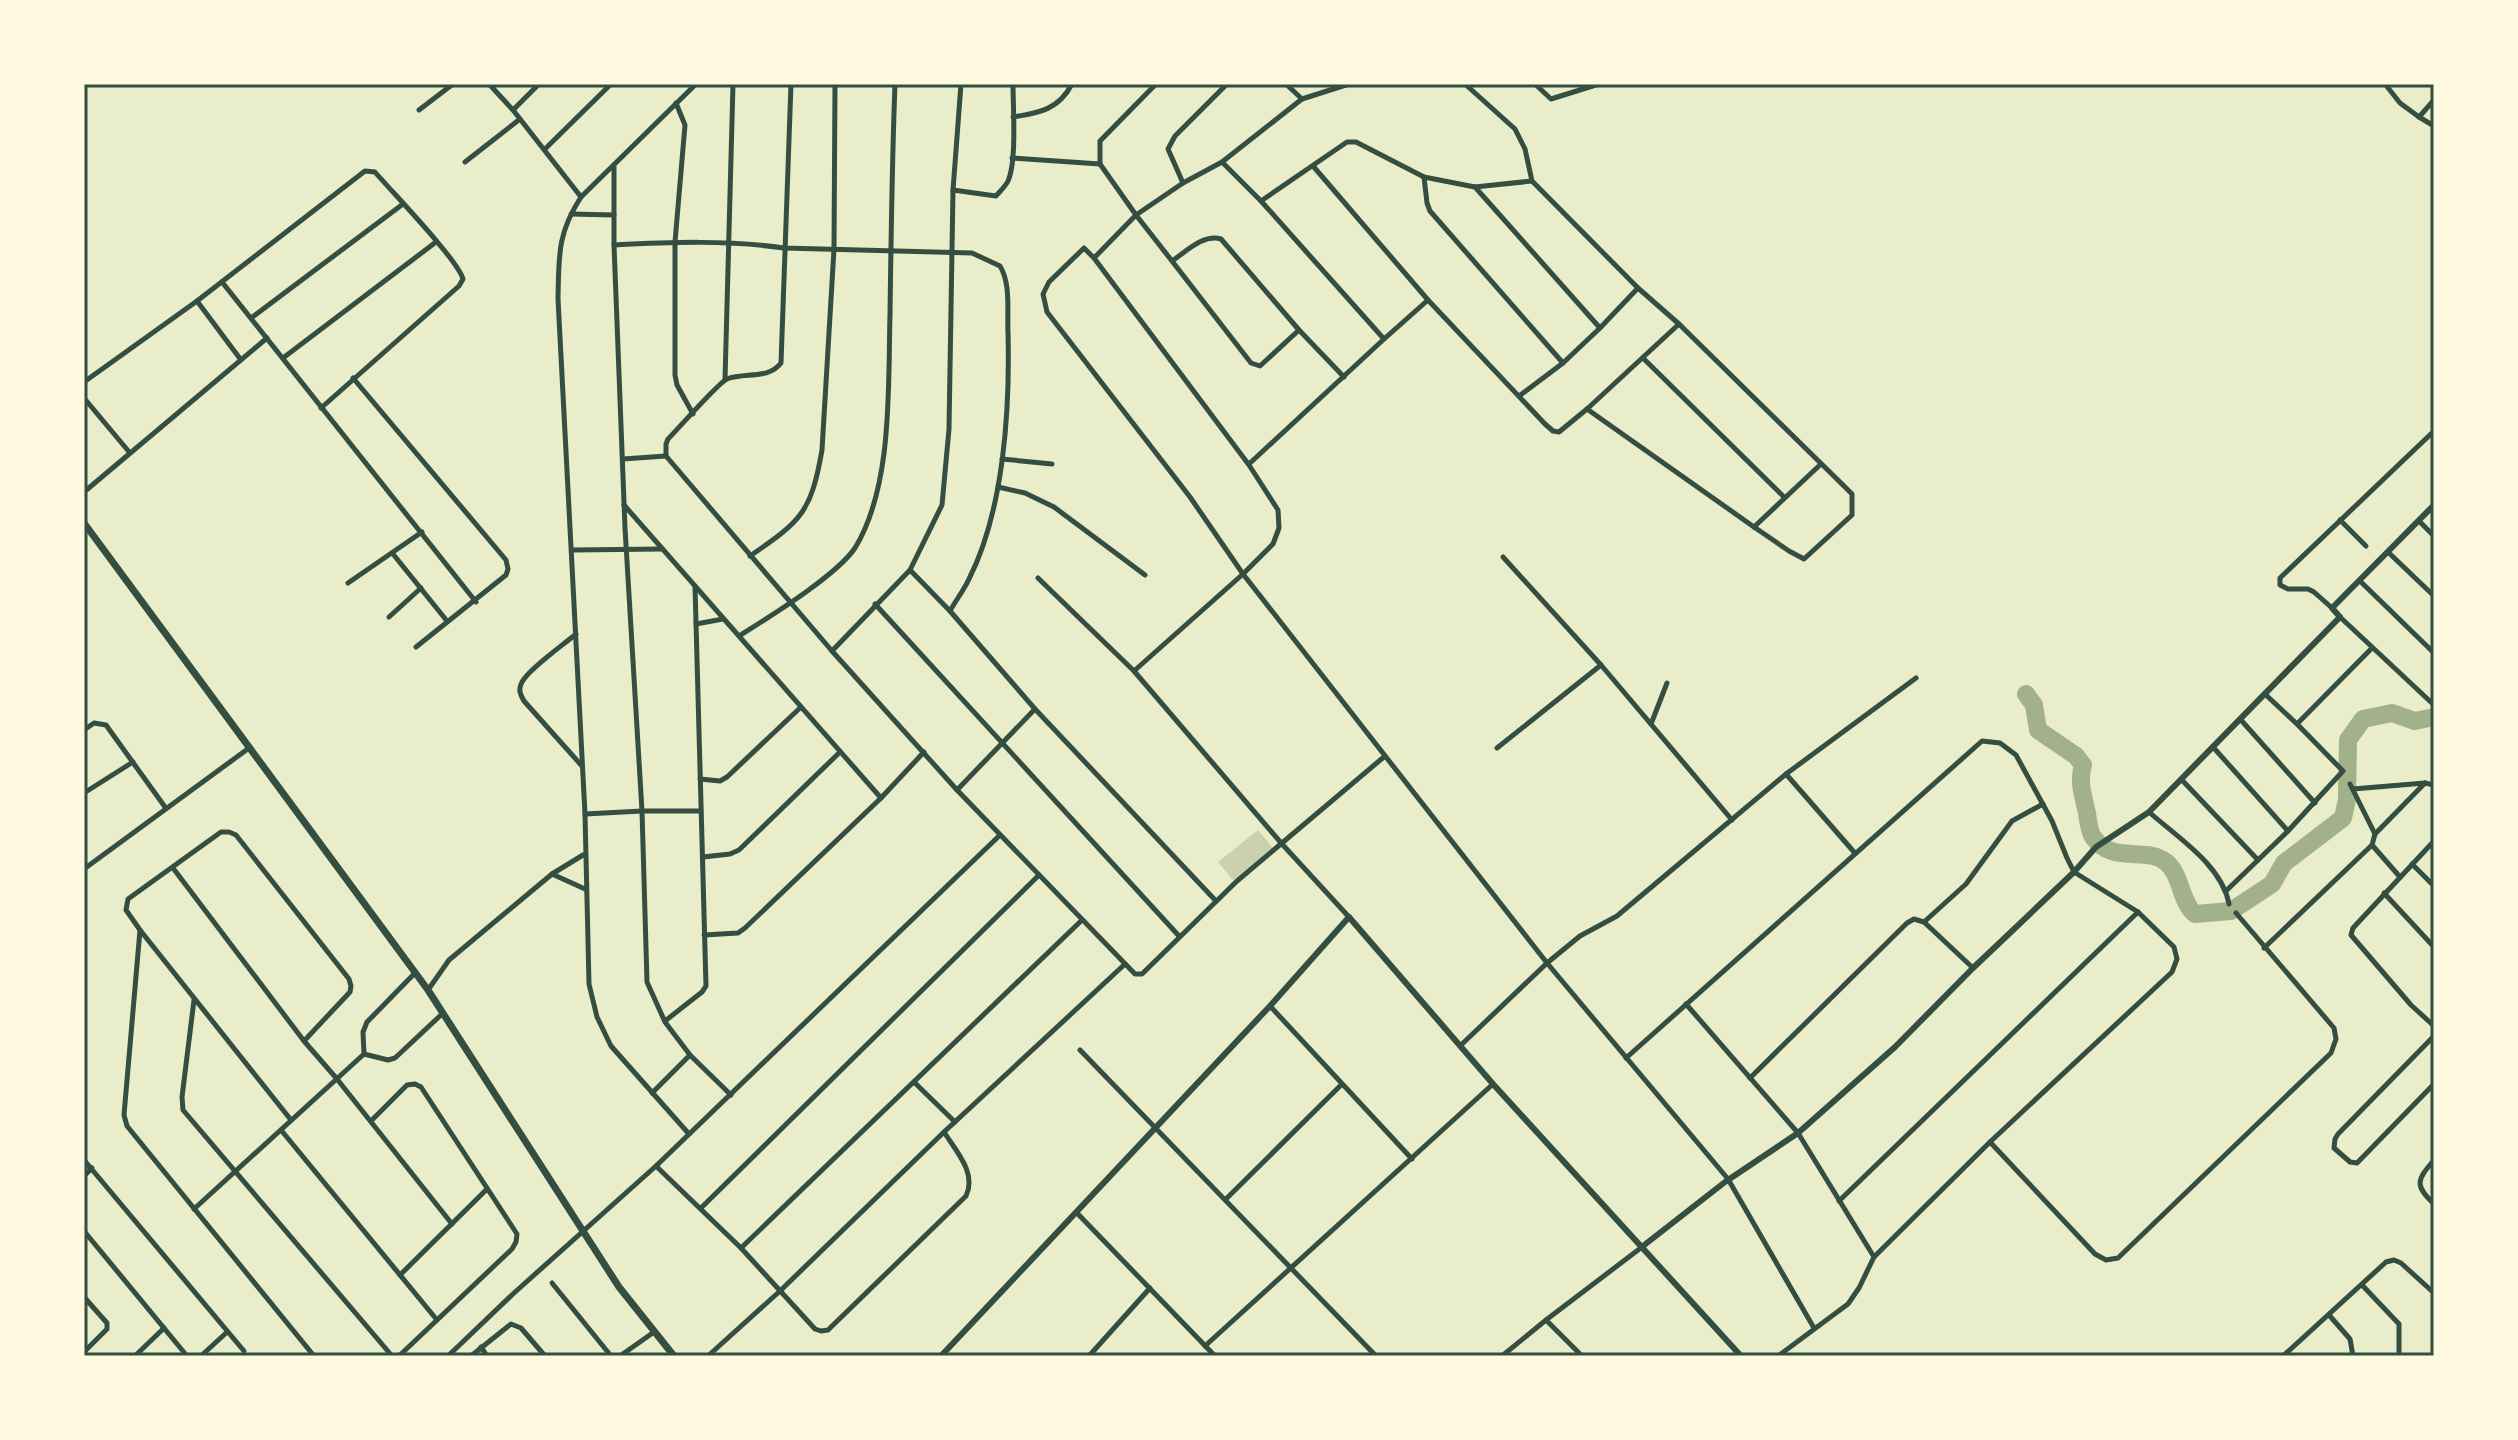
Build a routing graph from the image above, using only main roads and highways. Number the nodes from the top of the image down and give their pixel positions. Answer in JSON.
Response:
{"nodes":[{"id":1,"x":84,"y":523,"type":"edge"},
{"id":2,"x":674,"y":1356,"type":"edge"}],
"edges":[{"from":1,"to":2,"type":"main road"}]}
